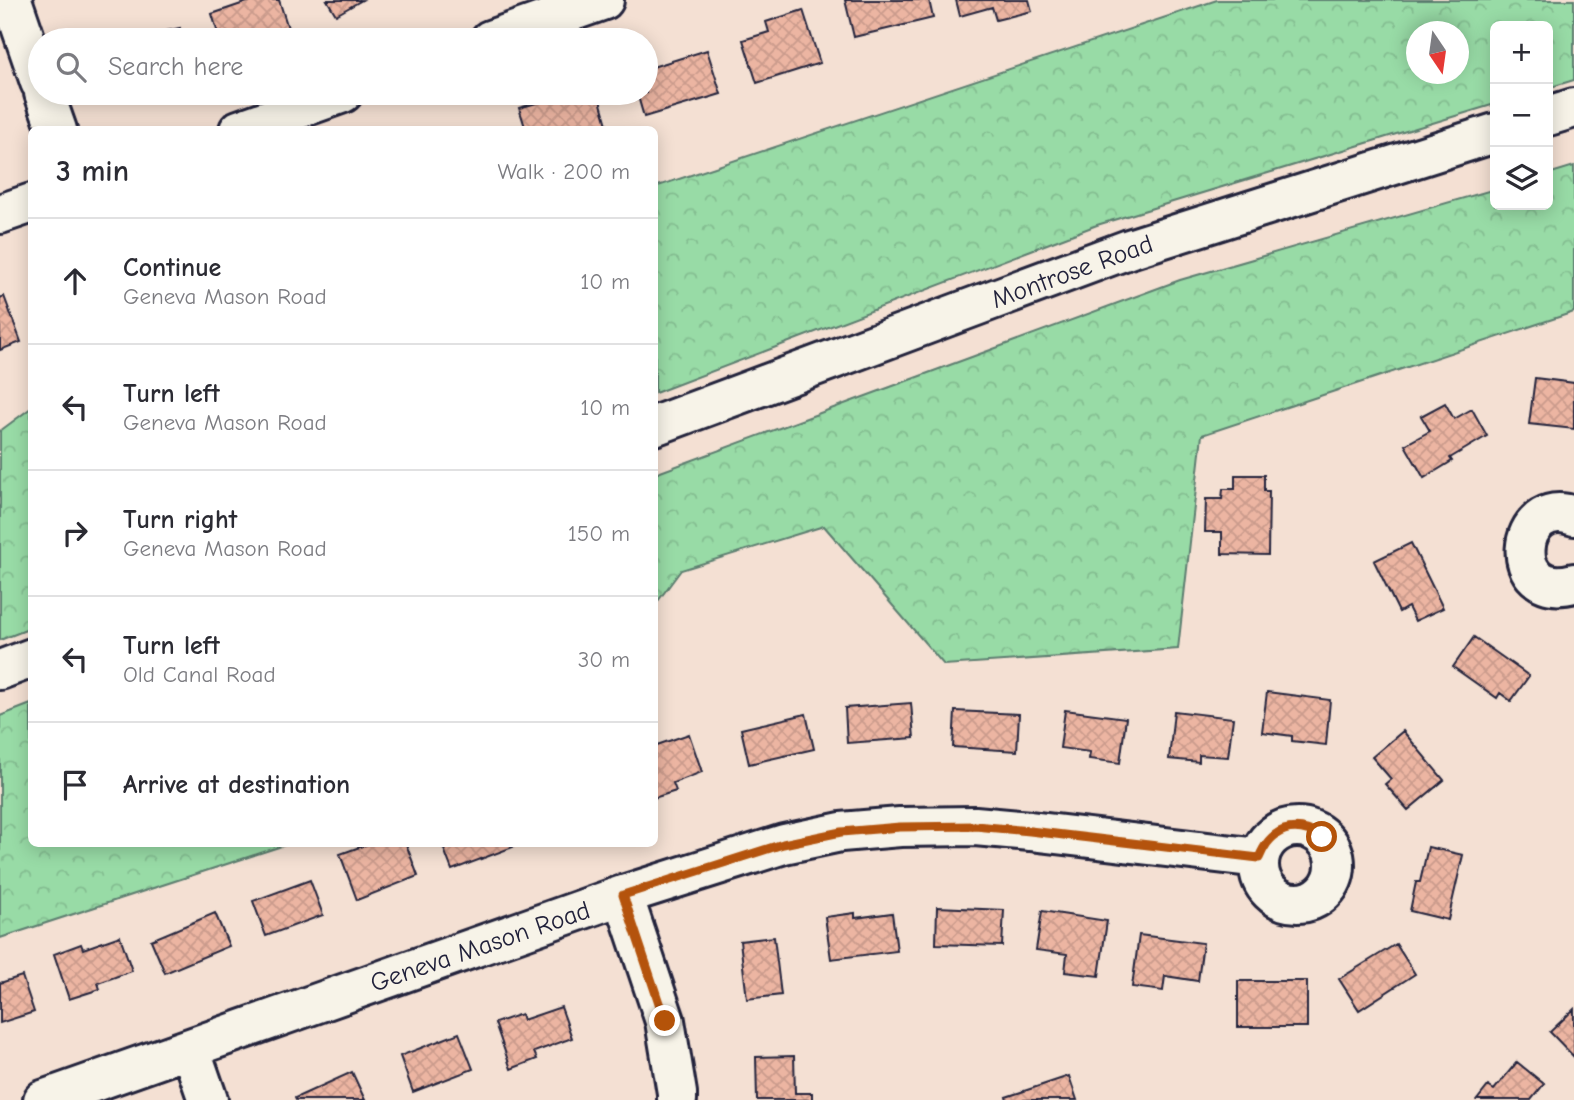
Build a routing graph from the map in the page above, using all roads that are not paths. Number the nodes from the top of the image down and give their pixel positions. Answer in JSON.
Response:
{"nodes":[{"id":1,"x":12,"y":0,"type":"edge"},
{"id":2,"x":604,"y":0,"type":"edge"},
{"id":3,"x":525,"y":28,"type":"edge"},
{"id":4,"x":28,"y":47,"type":"edge"},
{"id":5,"x":48,"y":105,"type":"edge"},
{"id":6,"x":309,"y":105,"type":"edge"},
{"id":7,"x":1574,"y":108,"type":"edge"},
{"id":8,"x":1553,"y":114,"type":"edge"},
{"id":9,"x":56,"y":126,"type":"edge"},
{"id":10,"x":250,"y":126,"type":"edge"},
{"id":11,"x":1490,"y":135,"type":"edge"},
{"id":12,"x":28,"y":204,"type":"edge"},
{"id":13,"x":0,"y":214,"type":"edge"},
{"id":14,"x":658,"y":425,"type":"edge"},
{"id":15,"x":1574,"y":516,"type":"edge"},
{"id":16,"x":1574,"y":583,"type":"edge"},
{"id":17,"x":28,"y":660,"type":"edge"},
{"id":18,"x":0,"y":670,"type":"edge"},
{"id":19,"x":1259,"y":858,"type":"dead end"},
{"id":20,"x":623,"y":895,"type":"junction"},
{"id":21,"x":190,"y":1048,"type":"junction"},
{"id":22,"x":43,"y":1100,"type":"edge"},
{"id":23,"x":208,"y":1100,"type":"edge"},
{"id":24,"x":677,"y":1100,"type":"edge"}],
"edges":[{"from":1,"to":4,"type":"street"},
{"from":2,"to":3,"type":"street"},
{"from":5,"to":9,"type":"street"},
{"from":6,"to":10,"type":"street"},
{"from":7,"to":8,"type":"street"},
{"from":11,"to":14,"type":"street","name":"Montrose Road"},
{"from":12,"to":13,"type":"street"},
{"from":15,"to":16,"type":"street"},
{"from":17,"to":18,"type":"street"},
{"from":19,"to":20,"type":"street","name":"Geneva Mason Road"},
{"from":20,"to":21,"type":"street","name":"Geneva Mason Road"},
{"from":20,"to":24,"type":"street"},
{"from":21,"to":22,"type":"street","name":"Geneva Mason Road"},
{"from":21,"to":23,"type":"street"}]}
